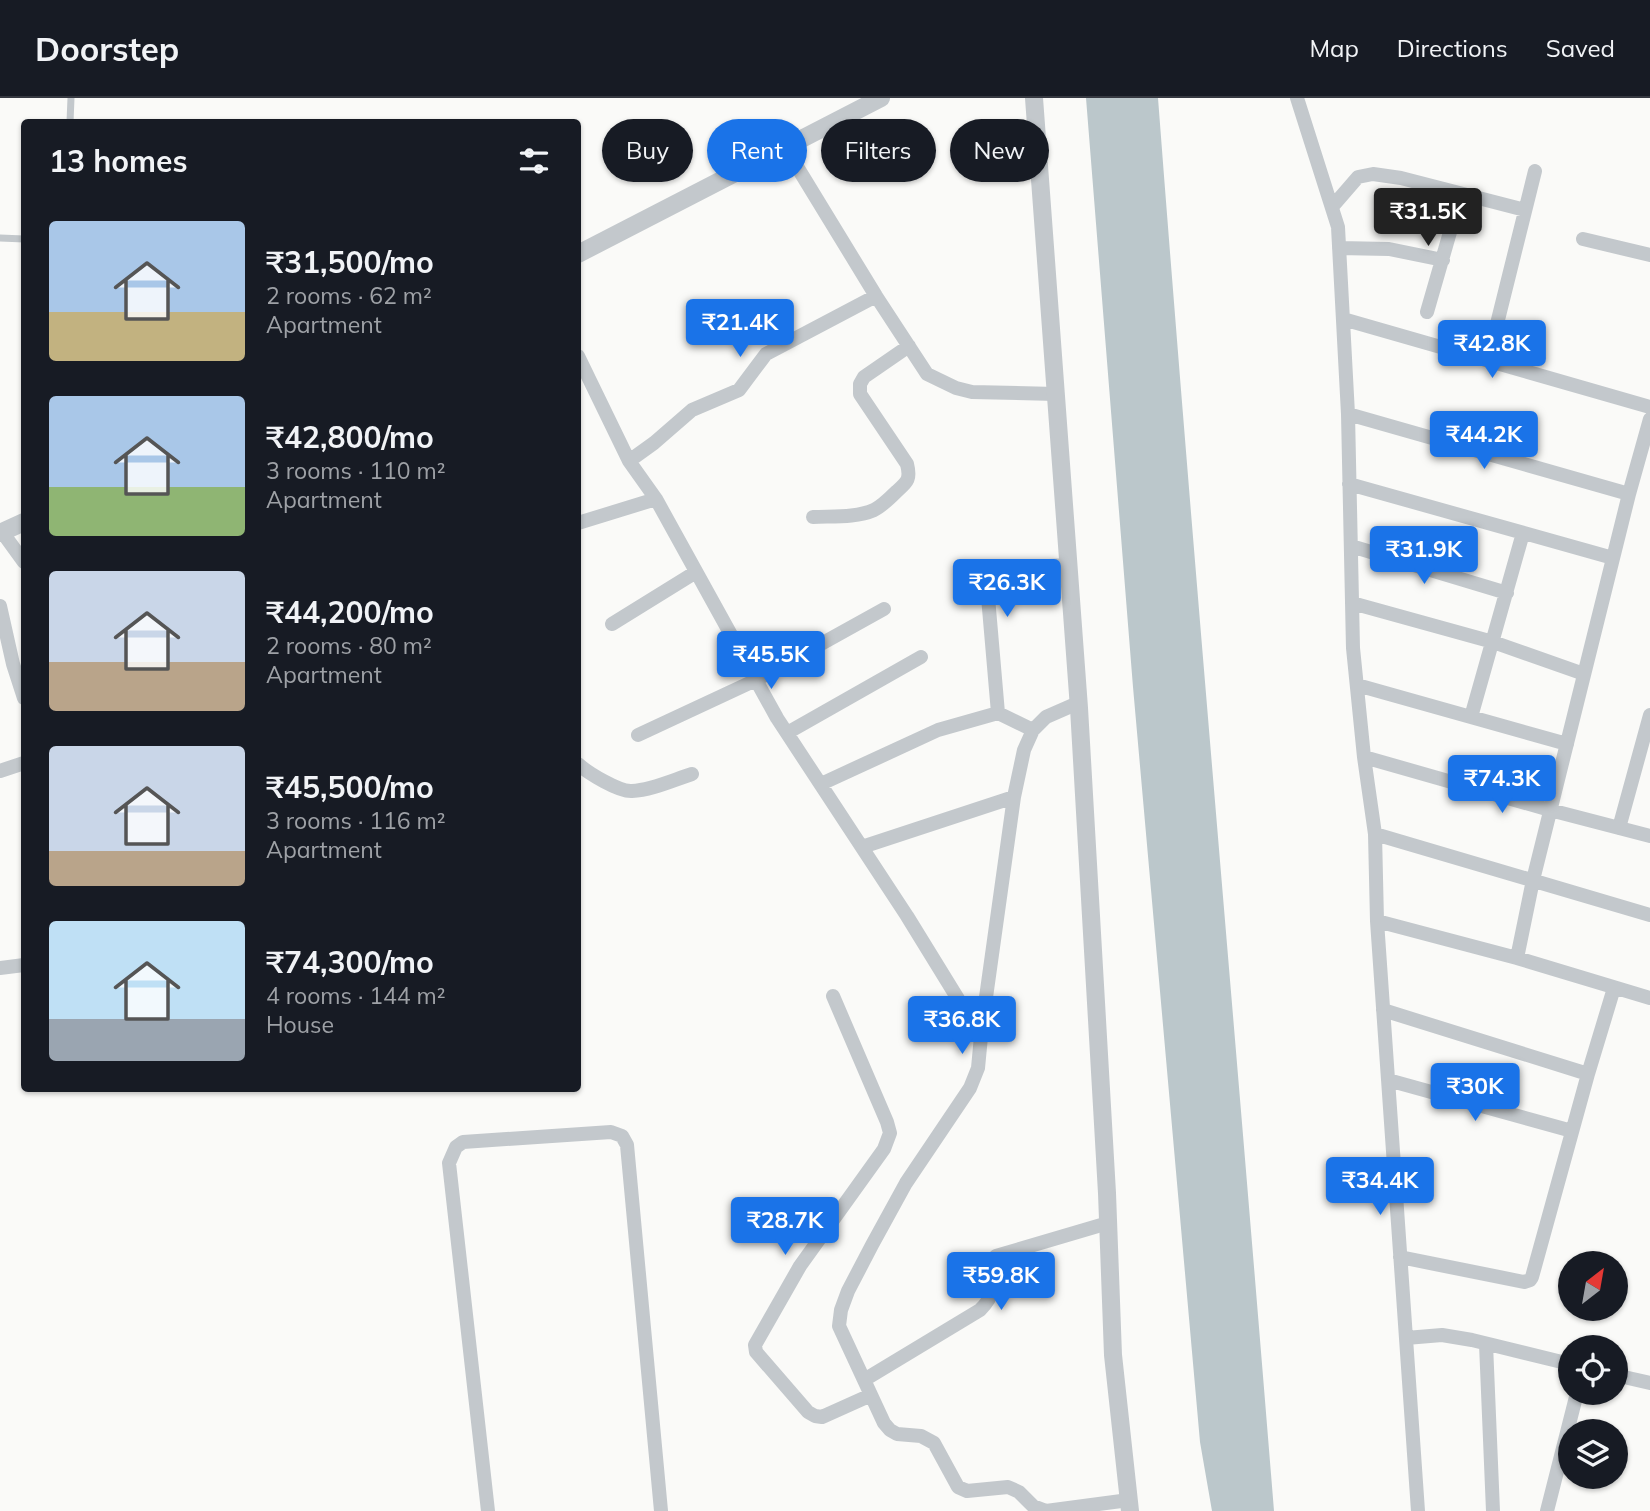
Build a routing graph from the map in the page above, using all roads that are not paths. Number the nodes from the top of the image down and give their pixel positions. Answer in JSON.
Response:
{"nodes":[{"id":1,"x":71,"y":98,"type":"edge"},
{"id":2,"x":881,"y":98,"type":"edge"},
{"id":3,"x":1034,"y":98,"type":"edge"},
{"id":4,"x":1297,"y":98,"type":"edge"},
{"id":5,"x":71,"y":119,"type":"edge"},
{"id":6,"x":807,"y":136,"type":"edge"},
{"id":7,"x":1535,"y":171,"type":"dead end"},
{"id":8,"x":717,"y":182,"type":"edge"},
{"id":9,"x":806,"y":182,"type":"edge"},
{"id":10,"x":1461,"y":194,"type":"junction"},
{"id":11,"x":1332,"y":207,"type":"junction"},
{"id":12,"x":1525,"y":210,"type":"junction"},
{"id":13,"x":0,"y":237,"type":"edge"},
{"id":14,"x":21,"y":239,"type":"edge"},
{"id":15,"x":1583,"y":239,"type":"dead end"},
{"id":16,"x":1339,"y":248,"type":"junction"},
{"id":17,"x":581,"y":252,"type":"edge"},
{"id":18,"x":1650,"y":255,"type":"edge"},
{"id":19,"x":1443,"y":260,"type":"junction"},
{"id":20,"x":876,"y":296,"type":"junction"},
{"id":21,"x":1427,"y":312,"type":"dead end"},
{"id":22,"x":1343,"y":319,"type":"junction"},
{"id":23,"x":909,"y":346,"type":"junction"},
{"id":24,"x":1488,"y":360,"type":"junction"},
{"id":25,"x":581,"y":362,"type":"edge"},
{"id":26,"x":1056,"y":394,"type":"junction"},
{"id":27,"x":1650,"y":407,"type":"edge"},
{"id":28,"x":1348,"y":414,"type":"junction"},
{"id":29,"x":1650,"y":419,"type":"edge"},
{"id":30,"x":629,"y":461,"type":"junction"},
{"id":31,"x":1349,"y":484,"type":"junction"},
{"id":32,"x":1629,"y":494,"type":"junction"},
{"id":33,"x":656,"y":499,"type":"junction"},
{"id":34,"x":813,"y":517,"type":"dead end"},
{"id":35,"x":581,"y":522,"type":"edge"},
{"id":36,"x":21,"y":523,"type":"edge"},
{"id":37,"x":1,"y":532,"type":"edge"},
{"id":38,"x":1523,"y":533,"type":"junction"},
{"id":39,"x":1351,"y":546,"type":"junction"},
{"id":40,"x":21,"y":558,"type":"edge"},
{"id":41,"x":1613,"y":558,"type":"junction"},
{"id":42,"x":1068,"y":565,"type":"junction"},
{"id":43,"x":696,"y":572,"type":"junction"},
{"id":44,"x":1507,"y":593,"type":"junction"},
{"id":45,"x":1352,"y":603,"type":"junction"},
{"id":46,"x":0,"y":607,"type":"edge"},
{"id":47,"x":884,"y":609,"type":"dead end"},
{"id":48,"x":612,"y":624,"type":"dead end"},
{"id":49,"x":1493,"y":642,"type":"junction"},
{"id":50,"x":921,"y":657,"type":"dead end"},
{"id":51,"x":1584,"y":674,"type":"junction"},
{"id":52,"x":756,"y":680,"type":"junction"},
{"id":53,"x":1357,"y":685,"type":"junction"},
{"id":54,"x":21,"y":689,"type":"edge"},
{"id":55,"x":1078,"y":703,"type":"junction"},
{"id":56,"x":998,"y":713,"type":"junction"},
{"id":57,"x":1650,"y":715,"type":"edge"},
{"id":58,"x":1471,"y":717,"type":"junction"},
{"id":59,"x":1033,"y":730,"type":"junction"},
{"id":60,"x":787,"y":733,"type":"junction"},
{"id":61,"x":638,"y":735,"type":"dead end"},
{"id":62,"x":1567,"y":744,"type":"junction"},
{"id":63,"x":1364,"y":757,"type":"junction"},
{"id":64,"x":21,"y":764,"type":"edge"},
{"id":65,"x":581,"y":767,"type":"edge"},
{"id":66,"x":0,"y":771,"type":"edge"},
{"id":67,"x":692,"y":774,"type":"dead end"},
{"id":68,"x":821,"y":784,"type":"junction"},
{"id":69,"x":1014,"y":797,"type":"junction"},
{"id":70,"x":1550,"y":810,"type":"junction"},
{"id":71,"x":1619,"y":828,"type":"junction"},
{"id":72,"x":1374,"y":834,"type":"junction"},
{"id":73,"x":1650,"y":836,"type":"edge"},
{"id":74,"x":862,"y":847,"type":"junction"},
{"id":75,"x":1533,"y":880,"type":"junction"},
{"id":76,"x":1650,"y":915,"type":"edge"},
{"id":77,"x":1377,"y":921,"type":"junction"},
{"id":78,"x":1517,"y":958,"type":"junction"},
{"id":79,"x":21,"y":965,"type":"edge"},
{"id":80,"x":0,"y":968,"type":"edge"},
{"id":81,"x":1614,"y":988,"type":"junction"},
{"id":82,"x":833,"y":996,"type":"dead end"},
{"id":83,"x":1650,"y":998,"type":"edge"},
{"id":84,"x":1383,"y":1010,"type":"junction"},
{"id":85,"x":982,"y":1027,"type":"junction"},
{"id":86,"x":1588,"y":1074,"type":"junction"},
{"id":87,"x":1388,"y":1080,"type":"junction"},
{"id":88,"x":1572,"y":1131,"type":"junction"},
{"id":89,"x":1108,"y":1223,"type":"junction"},
{"id":90,"x":1400,"y":1257,"type":"junction"},
{"id":91,"x":1406,"y":1338,"type":"junction"},
{"id":92,"x":1486,"y":1343,"type":"junction"},
{"id":93,"x":1558,"y":1361,"type":"edge"},
{"id":94,"x":1628,"y":1378,"type":"edge"},
{"id":95,"x":864,"y":1380,"type":"junction"},
{"id":96,"x":1650,"y":1383,"type":"edge"},
{"id":97,"x":871,"y":1395,"type":"junction"},
{"id":98,"x":1574,"y":1405,"type":"edge"},
{"id":99,"x":1129,"y":1505,"type":"edge"},
{"id":100,"x":1093,"y":1508,"type":"edge"},
{"id":101,"x":488,"y":1511,"type":"edge"},
{"id":102,"x":661,"y":1511,"type":"edge"},
{"id":103,"x":1418,"y":1511,"type":"edge"},
{"id":104,"x":1493,"y":1511,"type":"edge"},
{"id":105,"x":1548,"y":1511,"type":"edge"}],
"edges":[{"from":1,"to":5,"type":"lane"},
{"from":2,"to":6,"type":"street"},
{"from":3,"to":26,"type":"street"},
{"from":4,"to":11,"type":"street"},
{"from":7,"to":12,"type":"street"},
{"from":8,"to":17,"type":"street"},
{"from":9,"to":20,"type":"street"},
{"from":10,"to":11,"type":"street"},
{"from":10,"to":12,"type":"street"},
{"from":10,"to":19,"type":"street"},
{"from":11,"to":16,"type":"street"},
{"from":12,"to":24,"type":"street"},
{"from":13,"to":14,"type":"lane"},
{"from":15,"to":18,"type":"street"},
{"from":16,"to":19,"type":"street"},
{"from":16,"to":22,"type":"street"},
{"from":19,"to":21,"type":"street"},
{"from":20,"to":23,"type":"street"},
{"from":20,"to":30,"type":"street"},
{"from":22,"to":24,"type":"street"},
{"from":22,"to":28,"type":"street"},
{"from":23,"to":26,"type":"street"},
{"from":23,"to":34,"type":"street"},
{"from":24,"to":27,"type":"street"},
{"from":25,"to":30,"type":"street"},
{"from":26,"to":42,"type":"street"},
{"from":28,"to":31,"type":"street"},
{"from":28,"to":32,"type":"street"},
{"from":29,"to":32,"type":"street"},
{"from":30,"to":33,"type":"street"},
{"from":31,"to":38,"type":"street"},
{"from":31,"to":39,"type":"street"},
{"from":32,"to":41,"type":"street"},
{"from":33,"to":35,"type":"street"},
{"from":33,"to":43,"type":"street"},
{"from":36,"to":37,"type":"street"},
{"from":37,"to":40,"type":"street"},
{"from":38,"to":41,"type":"street"},
{"from":38,"to":44,"type":"street"},
{"from":39,"to":44,"type":"street"},
{"from":39,"to":45,"type":"street"},
{"from":41,"to":51,"type":"street"},
{"from":42,"to":55,"type":"street"},
{"from":42,"to":56,"type":"street"},
{"from":43,"to":48,"type":"street"},
{"from":43,"to":52,"type":"street"},
{"from":44,"to":49,"type":"street"},
{"from":45,"to":49,"type":"street"},
{"from":45,"to":53,"type":"street"},
{"from":46,"to":54,"type":"street"},
{"from":47,"to":52,"type":"street"},
{"from":49,"to":51,"type":"street"},
{"from":49,"to":58,"type":"street"},
{"from":50,"to":60,"type":"street"},
{"from":51,"to":62,"type":"street"},
{"from":52,"to":60,"type":"street"},
{"from":52,"to":61,"type":"street"},
{"from":53,"to":58,"type":"street"},
{"from":53,"to":63,"type":"street"},
{"from":55,"to":59,"type":"street"},
{"from":55,"to":89,"type":"street"},
{"from":56,"to":59,"type":"street"},
{"from":56,"to":68,"type":"street"},
{"from":57,"to":71,"type":"street"},
{"from":58,"to":62,"type":"street"},
{"from":59,"to":69,"type":"street"},
{"from":60,"to":68,"type":"street"},
{"from":62,"to":70,"type":"street"},
{"from":63,"to":70,"type":"street"},
{"from":63,"to":72,"type":"street"},
{"from":64,"to":66,"type":"street"},
{"from":65,"to":67,"type":"street"},
{"from":68,"to":74,"type":"street"},
{"from":69,"to":74,"type":"street"},
{"from":69,"to":85,"type":"street"},
{"from":70,"to":71,"type":"street"},
{"from":70,"to":75,"type":"street"},
{"from":71,"to":73,"type":"street"},
{"from":72,"to":75,"type":"street"},
{"from":72,"to":77,"type":"street"},
{"from":74,"to":85,"type":"street"},
{"from":75,"to":76,"type":"street"},
{"from":75,"to":78,"type":"street"},
{"from":77,"to":78,"type":"street"},
{"from":77,"to":84,"type":"street"},
{"from":78,"to":81,"type":"street"},
{"from":79,"to":80,"type":"street"},
{"from":81,"to":83,"type":"street"},
{"from":81,"to":86,"type":"street"},
{"from":82,"to":97,"type":"street"},
{"from":84,"to":86,"type":"street"},
{"from":84,"to":87,"type":"street"},
{"from":85,"to":95,"type":"street"},
{"from":86,"to":88,"type":"street"},
{"from":87,"to":88,"type":"street"},
{"from":87,"to":90,"type":"street"},
{"from":88,"to":90,"type":"street"},
{"from":89,"to":95,"type":"street"},
{"from":89,"to":99,"type":"street"},
{"from":90,"to":91,"type":"street"},
{"from":91,"to":92,"type":"street"},
{"from":91,"to":103,"type":"street"},
{"from":92,"to":93,"type":"street"},
{"from":92,"to":104,"type":"street"},
{"from":94,"to":96,"type":"street"},
{"from":95,"to":97,"type":"street"},
{"from":97,"to":100,"type":"street"},
{"from":98,"to":105,"type":"street"},
{"from":99,"to":100,"type":"street"},
{"from":101,"to":102,"type":"street"}]}
